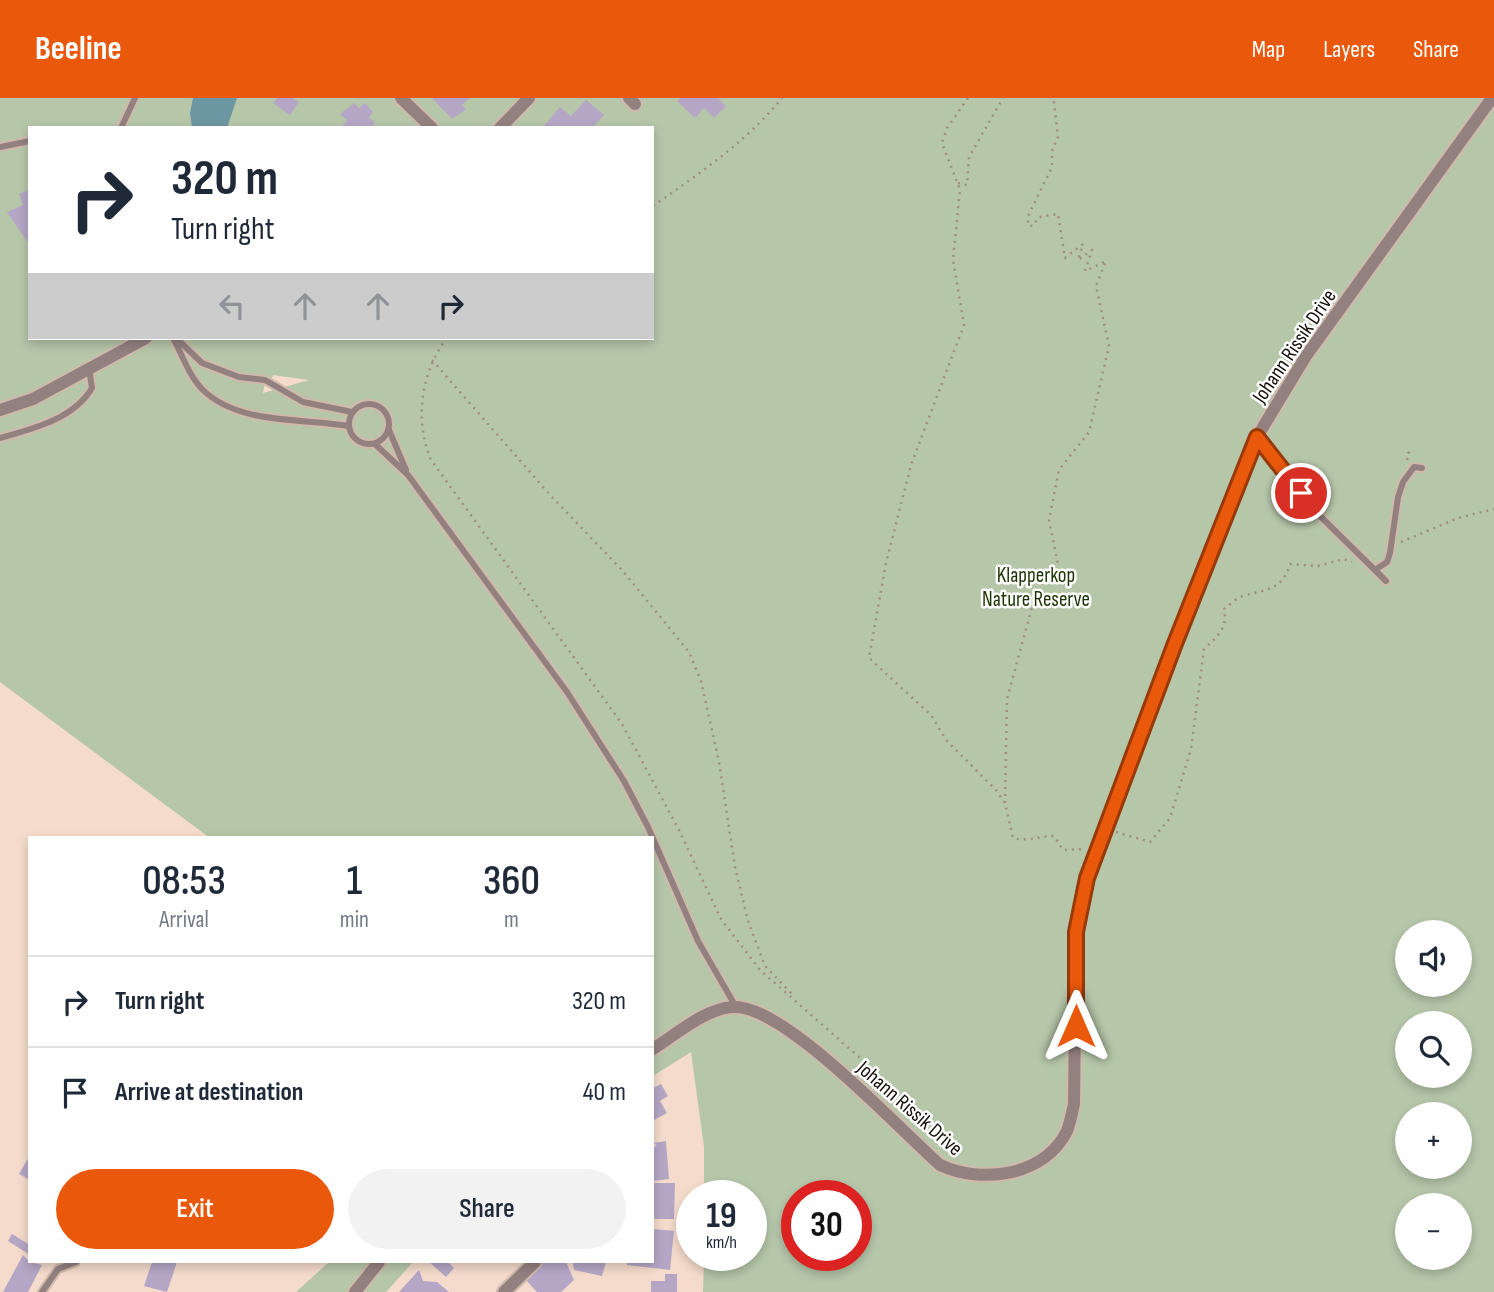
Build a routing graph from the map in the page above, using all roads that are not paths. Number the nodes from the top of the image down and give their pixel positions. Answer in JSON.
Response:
{"nodes":[{"id":1,"x":135,"y":98,"type":"edge"},
{"id":2,"x":401,"y":98,"type":"edge"},
{"id":3,"x":529,"y":98,"type":"edge"},
{"id":4,"x":1493,"y":98,"type":"edge"},
{"id":5,"x":122,"y":126,"type":"edge"},
{"id":6,"x":430,"y":126,"type":"edge"},
{"id":7,"x":501,"y":126,"type":"edge"},
{"id":8,"x":28,"y":141,"type":"edge"},
{"id":9,"x":0,"y":148,"type":"edge"},
{"id":10,"x":142,"y":340,"type":"edge"},
{"id":11,"x":175,"y":340,"type":"edge"},
{"id":12,"x":176,"y":340,"type":"edge"},
{"id":13,"x":89,"y":368,"type":"junction"},
{"id":14,"x":0,"y":410,"type":"edge"},
{"id":15,"x":352,"y":412,"type":"junction"},
{"id":16,"x":349,"y":426,"type":"junction"},
{"id":17,"x":389,"y":429,"type":"junction"},
{"id":18,"x":1257,"y":437,"type":"junction"},
{"id":19,"x":0,"y":438,"type":"edge"},
{"id":20,"x":375,"y":444,"type":"junction"},
{"id":21,"x":1422,"y":468,"type":"dead end"},
{"id":22,"x":408,"y":475,"type":"junction"},
{"id":23,"x":1375,"y":570,"type":"junction"},
{"id":24,"x":1386,"y":581,"type":"dead end"},
{"id":25,"x":652,"y":836,"type":"edge"},
{"id":26,"x":654,"y":841,"type":"edge"},
{"id":27,"x":736,"y":1007,"type":"junction"},
{"id":28,"x":654,"y":1048,"type":"edge"},
{"id":29,"x":73,"y":1263,"type":"edge"},
{"id":30,"x":378,"y":1263,"type":"edge"},
{"id":31,"x":534,"y":1263,"type":"edge"},
{"id":32,"x":42,"y":1292,"type":"edge"},
{"id":33,"x":355,"y":1292,"type":"edge"},
{"id":34,"x":504,"y":1292,"type":"edge"}],
"edges":[{"from":1,"to":5,"type":"lane"},
{"from":2,"to":6,"type":"street"},
{"from":3,"to":7,"type":"street"},
{"from":4,"to":18,"type":"street","name":"Johann Rissik Drive"},
{"from":8,"to":9,"type":"lane"},
{"from":10,"to":13,"type":"street"},
{"from":11,"to":16,"type":"lane"},
{"from":12,"to":15,"type":"lane"},
{"from":13,"to":14,"type":"street"},
{"from":13,"to":19,"type":"lane"},
{"from":15,"to":16,"type":"lane"},
{"from":15,"to":17,"type":"lane"},
{"from":16,"to":20,"type":"lane"},
{"from":17,"to":20,"type":"lane"},
{"from":17,"to":22,"type":"lane"},
{"from":18,"to":23,"type":"lane"},
{"from":18,"to":27,"type":"street","name":"Johann Rissik Drive"},
{"from":20,"to":22,"type":"lane"},
{"from":21,"to":23,"type":"lane"},
{"from":22,"to":25,"type":"lane"},
{"from":23,"to":24,"type":"lane"},
{"from":26,"to":27,"type":"lane"},
{"from":27,"to":28,"type":"street"},
{"from":29,"to":32,"type":"lane"},
{"from":30,"to":33,"type":"street"},
{"from":31,"to":34,"type":"street"}]}
